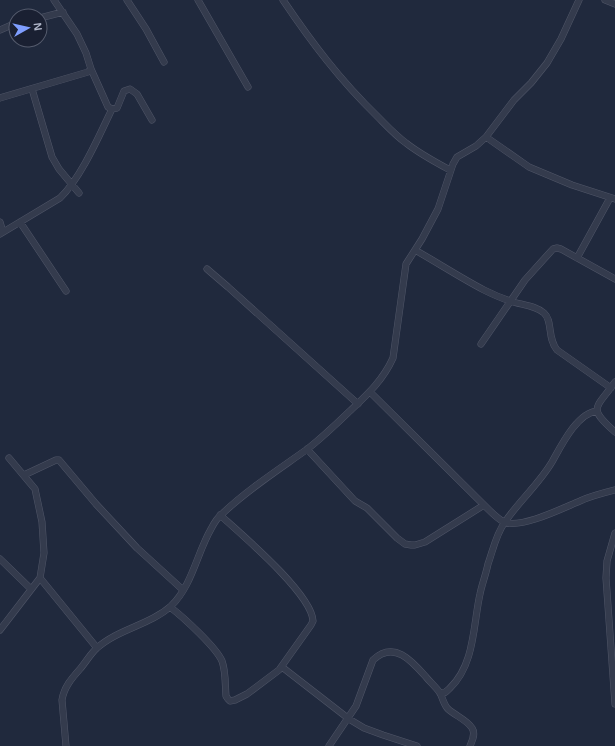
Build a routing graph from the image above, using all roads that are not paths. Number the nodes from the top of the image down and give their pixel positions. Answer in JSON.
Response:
{"nodes":[{"id":1,"x":54,"y":0,"type":"edge"},
{"id":2,"x":127,"y":0,"type":"edge"},
{"id":3,"x":198,"y":0,"type":"edge"},
{"id":4,"x":283,"y":0,"type":"edge"},
{"id":5,"x":579,"y":0,"type":"edge"},
{"id":6,"x":605,"y":0,"type":"edge"},
{"id":7,"x":615,"y":4,"type":"edge"},
{"id":8,"x":64,"y":12,"type":"junction"},
{"id":9,"x":48,"y":16,"type":"edge"},
{"id":10,"x":164,"y":62,"type":"dead end"},
{"id":11,"x":91,"y":69,"type":"junction"},
{"id":12,"x":248,"y":87,"type":"dead end"},
{"id":13,"x":32,"y":89,"type":"junction"},
{"id":14,"x":0,"y":98,"type":"edge"},
{"id":15,"x":112,"y":110,"type":"junction"},
{"id":16,"x":152,"y":120,"type":"dead end"},
{"id":17,"x":486,"y":137,"type":"junction"},
{"id":18,"x":450,"y":170,"type":"junction"},
{"id":19,"x":72,"y":183,"type":"junction"},
{"id":20,"x":79,"y":193,"type":"dead end"},
{"id":21,"x":613,"y":198,"type":"edge"},
{"id":22,"x":0,"y":222,"type":"edge"},
{"id":23,"x":20,"y":222,"type":"junction"},
{"id":24,"x":2,"y":233,"type":"edge"},
{"id":25,"x":415,"y":250,"type":"junction"},
{"id":26,"x":577,"y":258,"type":"junction"},
{"id":27,"x":207,"y":269,"type":"dead end"},
{"id":28,"x":615,"y":279,"type":"edge"},
{"id":29,"x":66,"y":291,"type":"dead end"},
{"id":30,"x":510,"y":301,"type":"junction"},
{"id":31,"x":481,"y":344,"type":"dead end"},
{"id":32,"x":615,"y":382,"type":"edge"},
{"id":33,"x":611,"y":388,"type":"junction"},
{"id":34,"x":370,"y":392,"type":"junction"},
{"id":35,"x":358,"y":404,"type":"junction"},
{"id":36,"x":597,"y":411,"type":"junction"},
{"id":37,"x":615,"y":432,"type":"edge"},
{"id":38,"x":307,"y":449,"type":"junction"},
{"id":39,"x":9,"y":458,"type":"dead end"},
{"id":40,"x":24,"y":475,"type":"junction"},
{"id":41,"x":615,"y":490,"type":"edge"},
{"id":42,"x":484,"y":505,"type":"junction"},
{"id":43,"x":220,"y":515,"type":"junction"},
{"id":44,"x":504,"y":522,"type":"junction"},
{"id":45,"x":615,"y":533,"type":"edge"},
{"id":46,"x":0,"y":559,"type":"edge"},
{"id":47,"x":40,"y":578,"type":"junction"},
{"id":48,"x":31,"y":589,"type":"junction"},
{"id":49,"x":183,"y":590,"type":"junction"},
{"id":50,"x":170,"y":607,"type":"junction"},
{"id":51,"x":0,"y":630,"type":"edge"},
{"id":52,"x":97,"y":648,"type":"junction"},
{"id":53,"x":282,"y":667,"type":"junction"},
{"id":54,"x":440,"y":694,"type":"junction"},
{"id":55,"x":615,"y":704,"type":"edge"},
{"id":56,"x":349,"y":719,"type":"junction"},
{"id":57,"x":66,"y":746,"type":"edge"},
{"id":58,"x":329,"y":746,"type":"edge"},
{"id":59,"x":417,"y":746,"type":"edge"},
{"id":60,"x":470,"y":746,"type":"edge"}],
"edges":[{"from":1,"to":8,"type":"street"},
{"from":2,"to":10,"type":"street"},
{"from":3,"to":12,"type":"street"},
{"from":4,"to":18,"type":"street"},
{"from":5,"to":17,"type":"street"},
{"from":6,"to":7,"type":"street"},
{"from":8,"to":9,"type":"street"},
{"from":8,"to":11,"type":"street"},
{"from":11,"to":13,"type":"street"},
{"from":11,"to":15,"type":"street"},
{"from":13,"to":14,"type":"street"},
{"from":13,"to":19,"type":"street"},
{"from":15,"to":16,"type":"street"},
{"from":15,"to":19,"type":"street"},
{"from":17,"to":18,"type":"street"},
{"from":17,"to":21,"type":"street"},
{"from":18,"to":25,"type":"street"},
{"from":19,"to":20,"type":"street"},
{"from":19,"to":23,"type":"street"},
{"from":21,"to":26,"type":"street"},
{"from":22,"to":24,"type":"street"},
{"from":23,"to":24,"type":"street"},
{"from":23,"to":29,"type":"street"},
{"from":25,"to":30,"type":"street"},
{"from":25,"to":34,"type":"street"},
{"from":26,"to":28,"type":"street"},
{"from":26,"to":30,"type":"street"},
{"from":27,"to":35,"type":"street"},
{"from":30,"to":31,"type":"street"},
{"from":30,"to":33,"type":"street"},
{"from":32,"to":33,"type":"street"},
{"from":33,"to":36,"type":"street"},
{"from":34,"to":35,"type":"street"},
{"from":34,"to":42,"type":"street"},
{"from":35,"to":38,"type":"street"},
{"from":36,"to":37,"type":"street"},
{"from":36,"to":44,"type":"street"},
{"from":38,"to":42,"type":"street"},
{"from":38,"to":43,"type":"street"},
{"from":39,"to":40,"type":"street"},
{"from":40,"to":47,"type":"street"},
{"from":40,"to":49,"type":"street"},
{"from":41,"to":44,"type":"street"},
{"from":42,"to":44,"type":"street"},
{"from":43,"to":49,"type":"street"},
{"from":43,"to":53,"type":"street"},
{"from":44,"to":54,"type":"street"},
{"from":45,"to":55,"type":"street"},
{"from":46,"to":48,"type":"street"},
{"from":47,"to":48,"type":"street"},
{"from":47,"to":52,"type":"street"},
{"from":48,"to":51,"type":"street"},
{"from":49,"to":50,"type":"street"},
{"from":50,"to":52,"type":"street"},
{"from":50,"to":53,"type":"street"},
{"from":52,"to":57,"type":"street"},
{"from":53,"to":56,"type":"street"},
{"from":54,"to":56,"type":"street"},
{"from":54,"to":60,"type":"street"},
{"from":56,"to":58,"type":"street"},
{"from":56,"to":59,"type":"street"}]}
